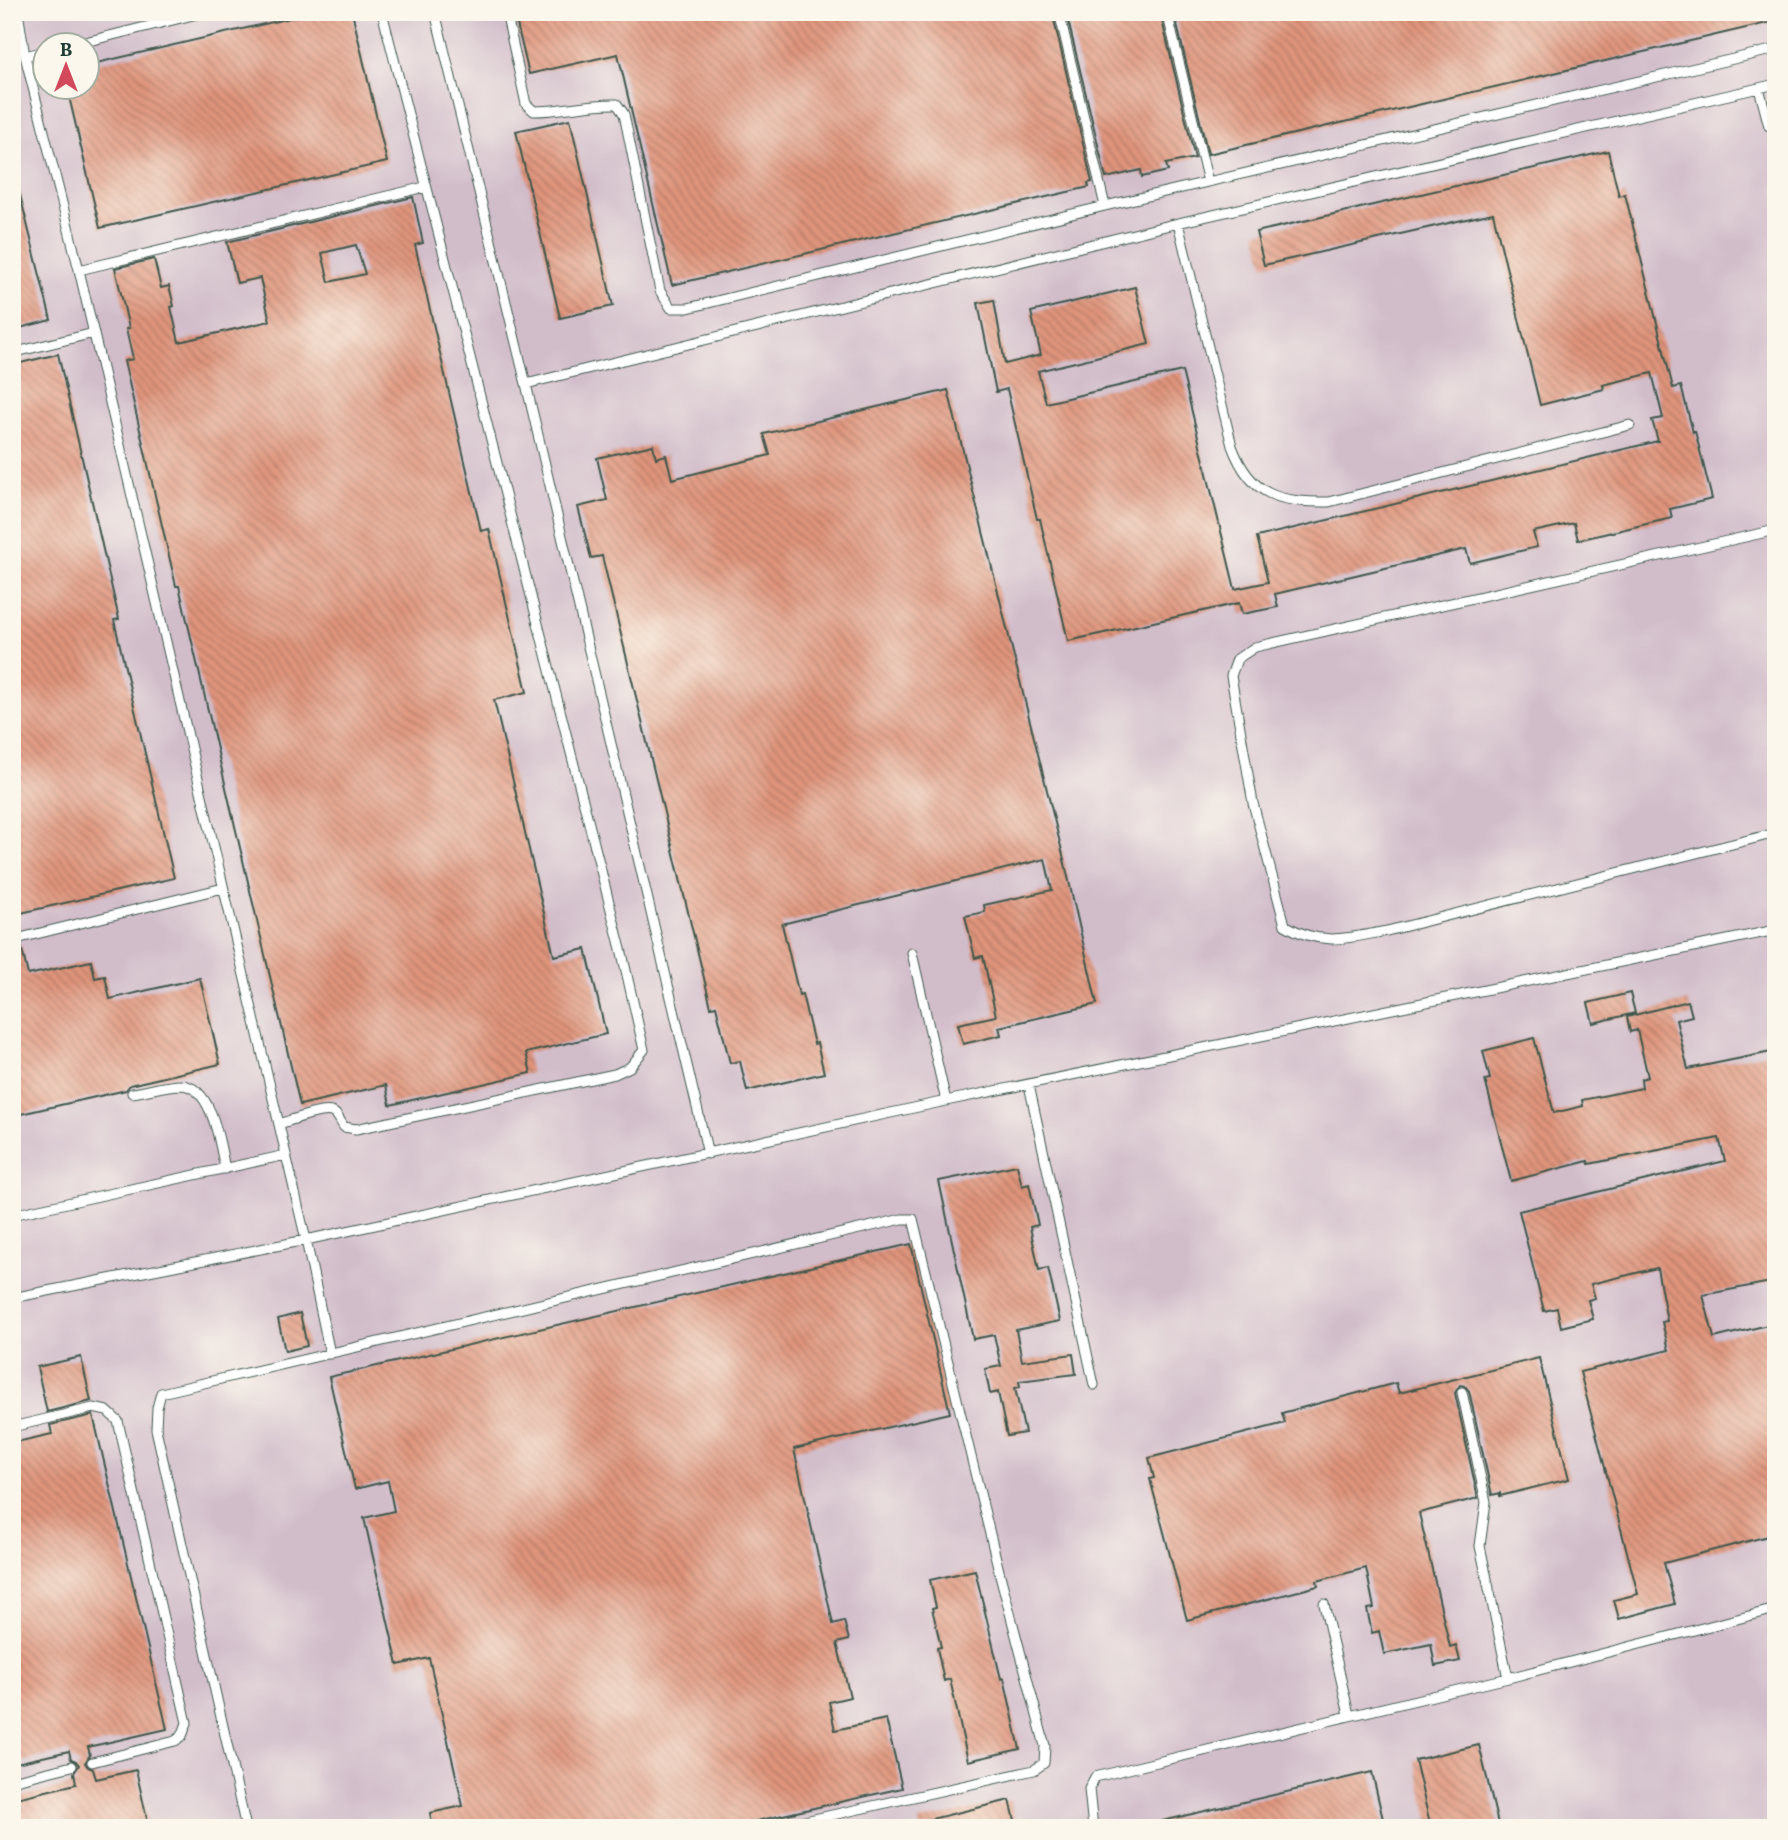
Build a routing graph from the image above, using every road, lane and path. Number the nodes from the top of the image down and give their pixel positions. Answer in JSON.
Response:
{"nodes":[{"id":1,"x":18,"y":12,"type":"edge"},
{"id":2,"x":205,"y":12,"type":"edge"},
{"id":3,"x":382,"y":12,"type":"edge"},
{"id":4,"x":435,"y":12,"type":"edge"},
{"id":5,"x":506,"y":12,"type":"edge"},
{"id":6,"x":1059,"y":12,"type":"edge"},
{"id":7,"x":1167,"y":12,"type":"edge"},
{"id":8,"x":16,"y":25,"type":"edge"},
{"id":9,"x":102,"y":38,"type":"edge"},
{"id":10,"x":1776,"y":49,"type":"edge"},
{"id":11,"x":32,"y":54,"type":"edge"},
{"id":12,"x":25,"y":56,"type":"junction"},
{"id":13,"x":1776,"y":84,"type":"edge"},
{"id":14,"x":1759,"y":88,"type":"junction"},
{"id":15,"x":1776,"y":128,"type":"edge"},
{"id":16,"x":1208,"y":182,"type":"junction"},
{"id":17,"x":425,"y":187,"type":"junction"},
{"id":18,"x":1105,"y":206,"type":"junction"},
{"id":19,"x":1178,"y":223,"type":"junction"},
{"id":20,"x":79,"y":270,"type":"junction"},
{"id":21,"x":94,"y":333,"type":"junction"},
{"id":22,"x":12,"y":353,"type":"edge"},
{"id":23,"x":526,"y":383,"type":"junction"},
{"id":24,"x":1630,"y":425,"type":"dead end"},
{"id":25,"x":1776,"y":530,"type":"edge"},
{"id":26,"x":1776,"y":833,"type":"edge"},
{"id":27,"x":223,"y":888,"type":"junction"},
{"id":28,"x":1776,"y":930,"type":"edge"},
{"id":29,"x":12,"y":940,"type":"edge"},
{"id":30,"x":912,"y":953,"type":"dead end"},
{"id":31,"x":1029,"y":1085,"type":"junction"},
{"id":32,"x":132,"y":1093,"type":"dead end"},
{"id":33,"x":946,"y":1101,"type":"junction"},
{"id":34,"x":279,"y":1124,"type":"junction"},
{"id":35,"x":708,"y":1154,"type":"junction"},
{"id":36,"x":286,"y":1155,"type":"junction"},
{"id":37,"x":225,"y":1169,"type":"junction"},
{"id":38,"x":12,"y":1215,"type":"edge"},
{"id":39,"x":306,"y":1240,"type":"junction"},
{"id":40,"x":12,"y":1298,"type":"edge"},
{"id":41,"x":330,"y":1354,"type":"junction"},
{"id":42,"x":1094,"y":1385,"type":"dead end"},
{"id":43,"x":1462,"y":1392,"type":"dead end"},
{"id":44,"x":12,"y":1427,"type":"edge"},
{"id":45,"x":1324,"y":1604,"type":"dead end"},
{"id":46,"x":1776,"y":1609,"type":"edge"},
{"id":47,"x":1508,"y":1678,"type":"junction"},
{"id":48,"x":1349,"y":1715,"type":"junction"},
{"id":49,"x":92,"y":1762,"type":"dead end"},
{"id":50,"x":72,"y":1766,"type":"dead end"},
{"id":51,"x":12,"y":1781,"type":"edge"},
{"id":52,"x":246,"y":1828,"type":"edge"},
{"id":53,"x":774,"y":1828,"type":"edge"},
{"id":54,"x":1093,"y":1828,"type":"edge"}],
"edges":[{"from":1,"to":8,"type":"lane"},
{"from":2,"to":9,"type":"lane"},
{"from":3,"to":17,"type":"lane"},
{"from":4,"to":23,"type":"lane"},
{"from":5,"to":18,"type":"lane"},
{"from":6,"to":18,"type":"lane"},
{"from":7,"to":16,"type":"lane"},
{"from":8,"to":12,"type":"lane"},
{"from":10,"to":16,"type":"lane"},
{"from":11,"to":12,"type":"lane"},
{"from":12,"to":20,"type":"lane"},
{"from":13,"to":14,"type":"lane"},
{"from":14,"to":15,"type":"lane"},
{"from":14,"to":19,"type":"lane"},
{"from":16,"to":18,"type":"lane"},
{"from":17,"to":20,"type":"lane"},
{"from":17,"to":34,"type":"lane"},
{"from":19,"to":23,"type":"lane"},
{"from":19,"to":24,"type":"lane"},
{"from":20,"to":21,"type":"lane"},
{"from":21,"to":22,"type":"lane"},
{"from":21,"to":27,"type":"lane"},
{"from":23,"to":35,"type":"lane"},
{"from":25,"to":26,"type":"lane"},
{"from":27,"to":29,"type":"lane"},
{"from":27,"to":34,"type":"lane"},
{"from":28,"to":31,"type":"lane"},
{"from":30,"to":33,"type":"lane"},
{"from":31,"to":33,"type":"lane"},
{"from":31,"to":42,"type":"lane"},
{"from":32,"to":37,"type":"lane"},
{"from":33,"to":35,"type":"lane"},
{"from":34,"to":36,"type":"lane"},
{"from":35,"to":39,"type":"lane"},
{"from":36,"to":37,"type":"lane"},
{"from":36,"to":39,"type":"lane"},
{"from":37,"to":38,"type":"lane"},
{"from":39,"to":40,"type":"lane"},
{"from":39,"to":41,"type":"lane"},
{"from":41,"to":52,"type":"lane"},
{"from":41,"to":53,"type":"lane"},
{"from":43,"to":47,"type":"lane"},
{"from":44,"to":49,"type":"lane"},
{"from":45,"to":48,"type":"lane"},
{"from":46,"to":47,"type":"lane"},
{"from":47,"to":48,"type":"lane"},
{"from":48,"to":54,"type":"lane"},
{"from":50,"to":51,"type":"lane"}]}
